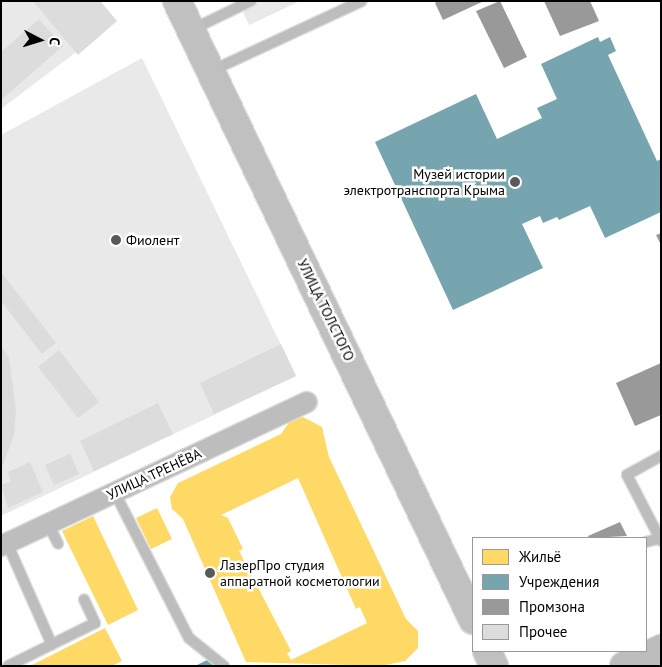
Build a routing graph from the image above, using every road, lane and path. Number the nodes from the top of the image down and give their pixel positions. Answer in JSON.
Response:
{"nodes":[{"id":1,"x":177,"y":1,"type":"edge"},
{"id":2,"x":251,"y":1,"type":"edge"},
{"id":3,"x":362,"y":1,"type":"edge"},
{"id":4,"x":190,"y":30,"type":"junction"},
{"id":5,"x":210,"y":72,"type":"junction"},
{"id":6,"x":307,"y":402,"type":"dead end"},
{"id":7,"x":661,"y":456,"type":"edge"},
{"id":8,"x":115,"y":493,"type":"junction"},
{"id":9,"x":48,"y":524,"type":"junction"},
{"id":10,"x":660,"y":539,"type":"edge"},
{"id":11,"x":647,"y":542,"type":"edge"},
{"id":12,"x":4,"y":544,"type":"edge"},
{"id":13,"x":58,"y":544,"type":"dead end"},
{"id":14,"x":84,"y":599,"type":"dead end"},
{"id":15,"x":472,"y":618,"type":"edge"},
{"id":16,"x":52,"y":644,"type":"junction"},
{"id":17,"x":661,"y":649,"type":"edge"},
{"id":18,"x":487,"y":652,"type":"edge"},
{"id":19,"x":8,"y":666,"type":"edge"},
{"id":20,"x":224,"y":666,"type":"edge"},
{"id":21,"x":494,"y":666,"type":"edge"},
{"id":22,"x":624,"y":666,"type":"edge"}],
"edges":[{"from":1,"to":4,"type":"main road","name":"УЛИЦА ТОЛСТОГО"},
{"from":2,"to":4,"type":"lane"},
{"from":3,"to":5,"type":"lane"},
{"from":4,"to":5,"type":"main road","name":"УЛИЦА ТОЛСТОГО"},
{"from":5,"to":15,"type":"main road","name":"УЛИЦА ТОЛСТОГО"},
{"from":6,"to":8,"type":"street","name":"УЛИЦА ТРЕНЁВА"},
{"from":7,"to":10,"type":"lane"},
{"from":8,"to":9,"type":"street","name":"УЛИЦА ТРЕНЁВА"},
{"from":8,"to":20,"type":"lane"},
{"from":9,"to":12,"type":"street","name":"УЛИЦА ТРЕНЁВА"},
{"from":9,"to":13,"type":"lane"},
{"from":10,"to":11,"type":"lane"},
{"from":12,"to":16,"type":"lane"},
{"from":14,"to":16,"type":"lane"},
{"from":16,"to":19,"type":"lane"},
{"from":17,"to":22,"type":"main road"},
{"from":18,"to":21,"type":"main road"}]}
